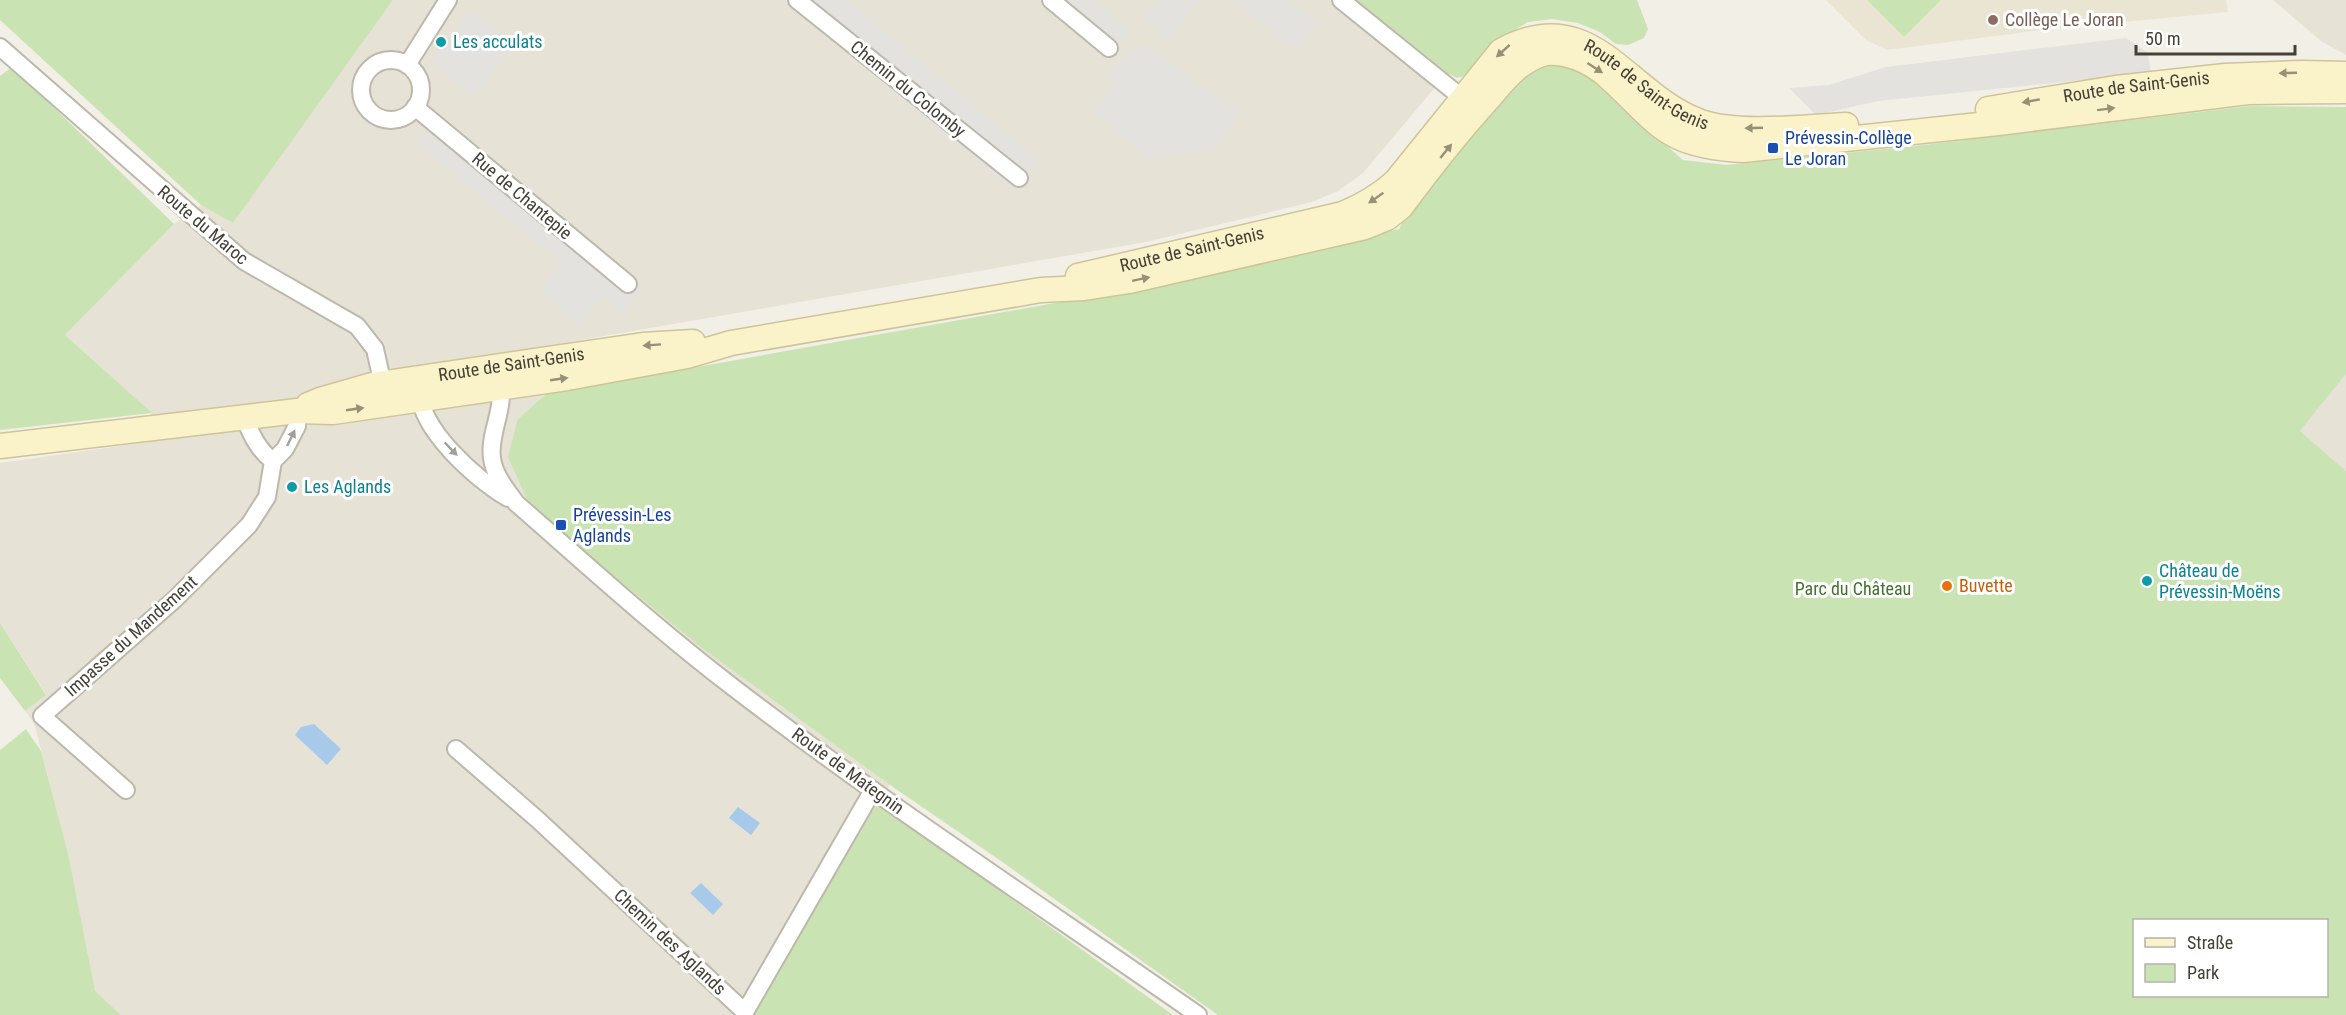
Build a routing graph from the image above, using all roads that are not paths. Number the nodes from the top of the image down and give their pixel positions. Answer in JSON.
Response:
{"nodes":[{"id":1,"x":448,"y":0,"type":"edge"},
{"id":2,"x":797,"y":0,"type":"edge"},
{"id":3,"x":1051,"y":0,"type":"edge"},
{"id":4,"x":1341,"y":0,"type":"edge"},
{"id":5,"x":0,"y":47,"type":"edge"},
{"id":6,"x":1109,"y":48,"type":"dead end"},
{"id":7,"x":407,"y":65,"type":"junction"},
{"id":8,"x":2346,"y":74,"type":"edge"},
{"id":9,"x":2346,"y":91,"type":"edge"},
{"id":10,"x":1470,"y":104,"type":"junction"},
{"id":11,"x":415,"y":107,"type":"junction"},
{"id":12,"x":1018,"y":178,"type":"dead end"},
{"id":13,"x":628,"y":284,"type":"dead end"},
{"id":14,"x":731,"y":343,"type":"junction"},
{"id":15,"x":483,"y":370,"type":"junction"},
{"id":16,"x":501,"y":388,"type":"junction"},
{"id":17,"x":424,"y":389,"type":"junction"},
{"id":18,"x":385,"y":394,"type":"junction"},
{"id":19,"x":297,"y":411,"type":"junction"},
{"id":20,"x":244,"y":417,"type":"junction"},
{"id":21,"x":0,"y":446,"type":"edge"},
{"id":22,"x":273,"y":460,"type":"junction"},
{"id":23,"x":516,"y":503,"type":"junction"},
{"id":24,"x":456,"y":749,"type":"dead end"},
{"id":25,"x":126,"y":790,"type":"dead end"},
{"id":26,"x":873,"y":790,"type":"junction"},
{"id":27,"x":1198,"y":1015,"type":"edge"}],
"edges":[{"from":1,"to":7,"type":"street"},
{"from":2,"to":12,"type":"street","name":"Chemin du Colomby"},
{"from":3,"to":6,"type":"street"},
{"from":4,"to":10,"type":"street"},
{"from":5,"to":18,"type":"street","name":"Route du Maroc"},
{"from":7,"to":11,"type":"street"},
{"from":7,"to":11,"type":"street"},
{"from":8,"to":10,"type":"main road","name":"Route de Saint-Genis","one_way":true},
{"from":10,"to":9,"type":"main road","name":"Route de Saint-Genis","one_way":true},
{"from":10,"to":14,"type":"main road","name":"Route de Saint-Genis"},
{"from":11,"to":13,"type":"street","name":"Rue de Chantepie"},
{"from":14,"to":15,"type":"main road","name":"Route de Saint-Genis","one_way":true},
{"from":16,"to":14,"type":"main road","name":"Route de Saint-Genis","one_way":true},
{"from":15,"to":16,"type":"street"},
{"from":15,"to":17,"type":"main road","name":"Route de Saint-Genis"},
{"from":16,"to":17,"type":"main road","name":"Route de Saint-Genis"},
{"from":16,"to":23,"type":"street","name":"Route de Mategnin"},
{"from":17,"to":18,"type":"main road","name":"Route de Saint-Genis"},
{"from":17,"to":23,"type":"street","name":"Route de Mategnin","one_way":true},
{"from":18,"to":19,"type":"main road","name":"Route de Saint-Genis"},
{"from":19,"to":20,"type":"main road","name":"Route de Saint-Genis"},
{"from":22,"to":19,"type":"street","one_way":true},
{"from":20,"to":21,"type":"main road","name":"Route de Saint-Genis"},
{"from":20,"to":22,"type":"street"},
{"from":22,"to":25,"type":"street","name":"Impasse du Mandement"},
{"from":23,"to":26,"type":"street","name":"Route de Mategnin"},
{"from":24,"to":26,"type":"street","name":"Chemin des Aglands"},
{"from":26,"to":27,"type":"street","name":"Route de Mategnin"}]}
